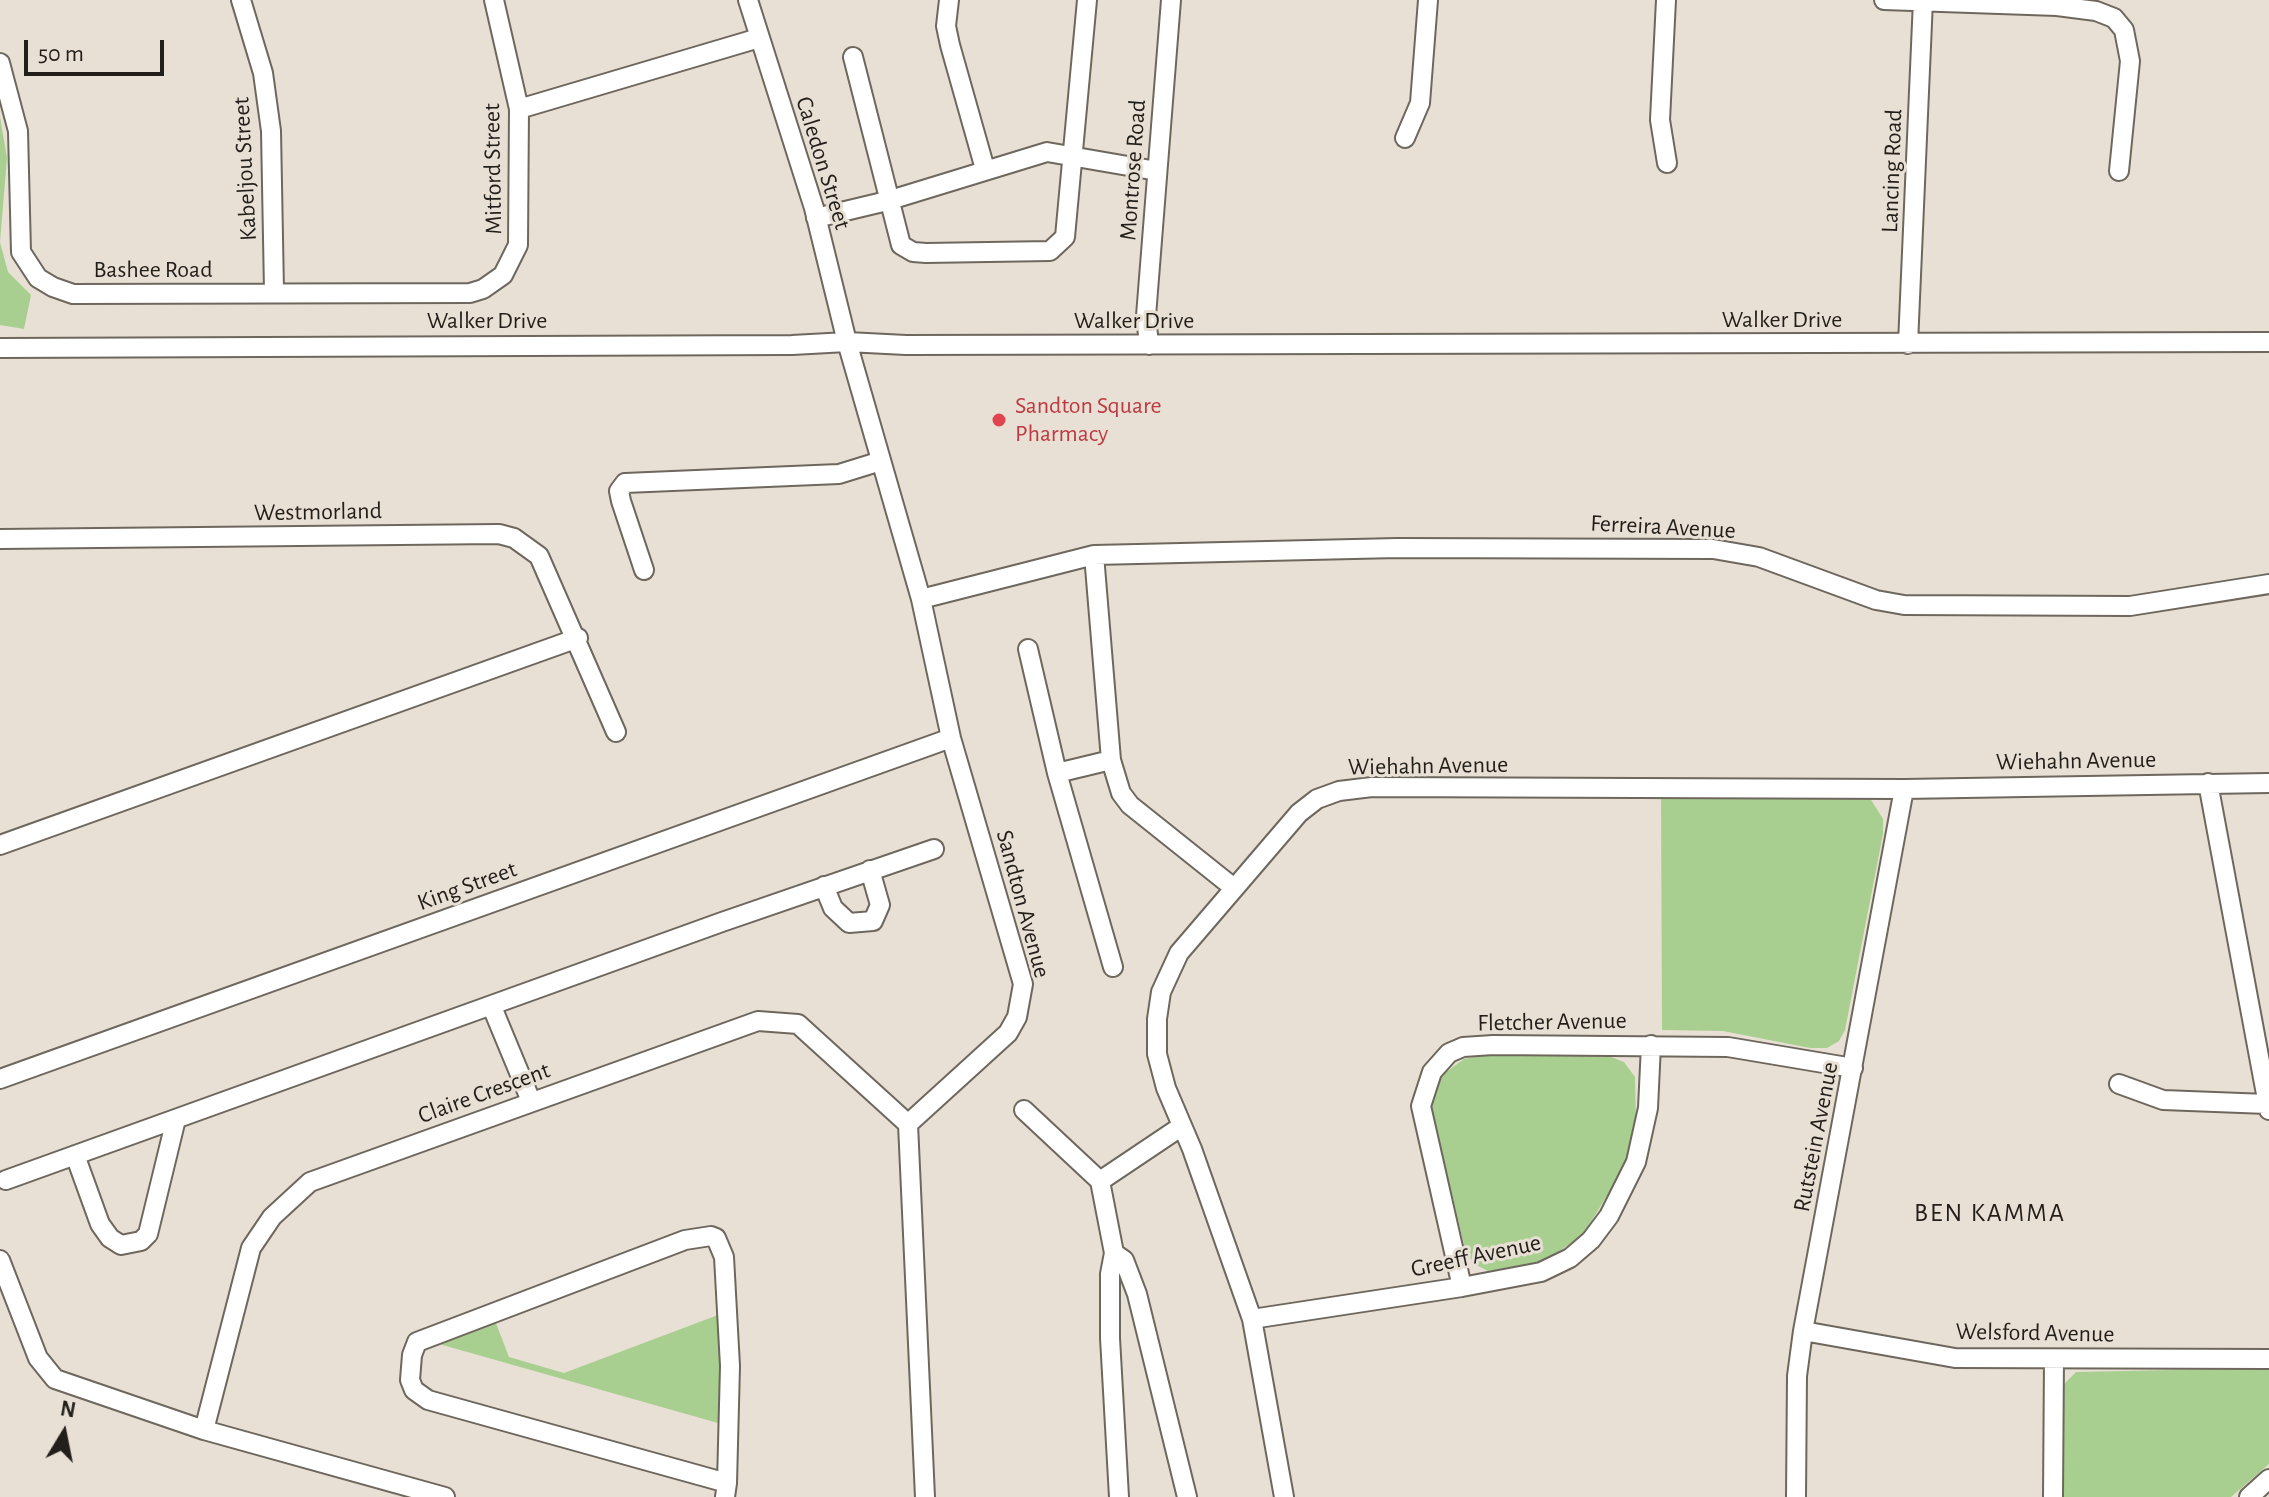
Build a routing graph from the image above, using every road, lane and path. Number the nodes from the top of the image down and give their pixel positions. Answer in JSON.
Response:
{"nodes":[{"id":1,"x":241,"y":0,"type":"edge"},
{"id":2,"x":494,"y":0,"type":"edge"},
{"id":3,"x":748,"y":0,"type":"edge"},
{"id":4,"x":949,"y":0,"type":"edge"},
{"id":5,"x":1087,"y":0,"type":"edge"},
{"id":6,"x":1171,"y":0,"type":"edge"},
{"id":7,"x":1428,"y":0,"type":"edge"},
{"id":8,"x":1666,"y":0,"type":"edge"},
{"id":9,"x":1884,"y":0,"type":"edge"},
{"id":10,"x":1923,"y":2,"type":"edge"},
{"id":11,"x":759,"y":38,"type":"junction"},
{"id":12,"x":853,"y":57,"type":"dead end"},
{"id":13,"x":0,"y":63,"type":"edge"},
{"id":14,"x":519,"y":109,"type":"junction"},
{"id":15,"x":1405,"y":138,"type":"dead end"},
{"id":16,"x":1072,"y":157,"type":"junction"},
{"id":17,"x":1667,"y":163,"type":"dead end"},
{"id":18,"x":985,"y":169,"type":"junction"},
{"id":19,"x":1157,"y":171,"type":"junction"},
{"id":20,"x":2119,"y":171,"type":"dead end"},
{"id":21,"x":887,"y":201,"type":"junction"},
{"id":22,"x":816,"y":218,"type":"junction"},
{"id":23,"x":492,"y":283,"type":"joint"},
{"id":24,"x":274,"y":291,"type":"junction"},
{"id":25,"x":847,"y":342,"type":"junction"},
{"id":26,"x":2269,"y":342,"type":"edge"},
{"id":27,"x":1908,"y":344,"type":"junction"},
{"id":28,"x":1149,"y":345,"type":"junction"},
{"id":29,"x":0,"y":348,"type":"edge"},
{"id":30,"x":881,"y":461,"type":"junction"},
{"id":31,"x":0,"y":539,"type":"edge"},
{"id":32,"x":1094,"y":555,"type":"junction"},
{"id":33,"x":644,"y":570,"type":"dead end"},
{"id":34,"x":2269,"y":584,"type":"edge"},
{"id":35,"x":921,"y":599,"type":"junction"},
{"id":36,"x":578,"y":638,"type":"junction"},
{"id":37,"x":1028,"y":649,"type":"dead end"},
{"id":38,"x":616,"y":732,"type":"dead end"},
{"id":39,"x":951,"y":738,"type":"junction"},
{"id":40,"x":1111,"y":760,"type":"junction"},
{"id":41,"x":1057,"y":773,"type":"junction"},
{"id":42,"x":2208,"y":783,"type":"junction"},
{"id":43,"x":2269,"y":783,"type":"edge"},
{"id":44,"x":1904,"y":789,"type":"junction"},
{"id":45,"x":0,"y":845,"type":"edge"},
{"id":46,"x":934,"y":849,"type":"dead end"},
{"id":47,"x":870,"y":870,"type":"junction"},
{"id":48,"x":824,"y":886,"type":"junction"},
{"id":49,"x":1234,"y":888,"type":"junction"},
{"id":50,"x":1113,"y":967,"type":"dead end"},
{"id":51,"x":492,"y":1007,"type":"junction"},
{"id":52,"x":1651,"y":1045,"type":"junction"},
{"id":53,"x":1853,"y":1068,"type":"junction"},
{"id":54,"x":0,"y":1079,"type":"edge"},
{"id":55,"x":2119,"y":1084,"type":"dead end"},
{"id":56,"x":531,"y":1101,"type":"junction"},
{"id":57,"x":2268,"y":1107,"type":"edge"},
{"id":58,"x":1024,"y":1110,"type":"dead end"},
{"id":59,"x":176,"y":1119,"type":"junction"},
{"id":60,"x":908,"y":1124,"type":"junction"},
{"id":61,"x":1182,"y":1126,"type":"junction"},
{"id":62,"x":75,"y":1155,"type":"junction"},
{"id":63,"x":6,"y":1180,"type":"dead end"},
{"id":64,"x":1100,"y":1181,"type":"junction"},
{"id":65,"x":1114,"y":1253,"type":"junction"},
{"id":66,"x":0,"y":1260,"type":"edge"},
{"id":67,"x":1462,"y":1287,"type":"junction"},
{"id":68,"x":1252,"y":1319,"type":"junction"},
{"id":69,"x":1803,"y":1331,"type":"junction"},
{"id":70,"x":2054,"y":1359,"type":"junction"},
{"id":71,"x":2269,"y":1359,"type":"edge"},
{"id":72,"x":204,"y":1430,"type":"junction"},
{"id":73,"x":2269,"y":1479,"type":"edge"},
{"id":74,"x":726,"y":1490,"type":"edge"},
{"id":75,"x":1796,"y":1496,"type":"edge"},
{"id":76,"x":445,"y":1497,"type":"edge"},
{"id":77,"x":925,"y":1497,"type":"edge"},
{"id":78,"x":1119,"y":1497,"type":"edge"},
{"id":79,"x":1187,"y":1497,"type":"edge"},
{"id":80,"x":1284,"y":1497,"type":"edge"},
{"id":81,"x":1775,"y":1497,"type":"edge"},
{"id":82,"x":2053,"y":1497,"type":"edge"},
{"id":83,"x":2249,"y":1497,"type":"edge"}],
"edges":[{"from":1,"to":24,"type":"street","name":"Kabeljou Street"},
{"from":2,"to":14,"type":"street","name":"Mitford Street"},
{"from":3,"to":11,"type":"street","name":"Caledon Street"},
{"from":4,"to":18,"type":"street"},
{"from":5,"to":16,"type":"street"},
{"from":6,"to":19,"type":"street","name":"Montrose Road"},
{"from":7,"to":15,"type":"street"},
{"from":8,"to":17,"type":"street"},
{"from":9,"to":10,"type":"street"},
{"from":10,"to":20,"type":"street"},
{"from":10,"to":27,"type":"street","name":"Lancing Road"},
{"from":11,"to":14,"type":"street"},
{"from":11,"to":22,"type":"street","name":"Caledon Street"},
{"from":12,"to":21,"type":"street"},
{"from":13,"to":24,"type":"street","name":"Bashee Road"},
{"from":14,"to":23,"type":"street","name":"Mitford Street"},
{"from":16,"to":18,"type":"street"},
{"from":16,"to":19,"type":"street"},
{"from":16,"to":21,"type":"street"},
{"from":18,"to":21,"type":"street"},
{"from":19,"to":28,"type":"street","name":"Montrose Road"},
{"from":21,"to":22,"type":"street"},
{"from":22,"to":25,"type":"street","name":"Caledon Street"},
{"from":23,"to":24,"type":"street","name":"Bashee Road"},
{"from":25,"to":28,"type":"street","name":"Walker Drive"},
{"from":25,"to":29,"type":"street","name":"Walker Drive"},
{"from":25,"to":30,"type":"street","name":"Sandton Avenue"},
{"from":26,"to":27,"type":"street","name":"Walker Drive"},
{"from":27,"to":28,"type":"street","name":"Walker Drive"},
{"from":30,"to":33,"type":"street"},
{"from":30,"to":35,"type":"street","name":"Sandton Avenue"},
{"from":31,"to":36,"type":"street","name":"Westmorland"},
{"from":32,"to":34,"type":"street","name":"Ferreira Avenue"},
{"from":32,"to":35,"type":"street","name":"Ferreira Avenue"},
{"from":32,"to":40,"type":"street"},
{"from":35,"to":39,"type":"street","name":"Sandton Avenue"},
{"from":36,"to":38,"type":"street","name":"Westmorland"},
{"from":36,"to":45,"type":"street"},
{"from":37,"to":41,"type":"street"},
{"from":39,"to":54,"type":"street","name":"King Street"},
{"from":39,"to":60,"type":"street","name":"Sandton Avenue"},
{"from":40,"to":41,"type":"street"},
{"from":40,"to":49,"type":"street"},
{"from":41,"to":50,"type":"street"},
{"from":42,"to":43,"type":"street","name":"Wiehahn Avenue"},
{"from":42,"to":44,"type":"street","name":"Wiehahn Avenue"},
{"from":42,"to":57,"type":"street"},
{"from":44,"to":49,"type":"street","name":"Wiehahn Avenue"},
{"from":44,"to":53,"type":"street","name":"Rutstein Avenue"},
{"from":46,"to":47,"type":"street"},
{"from":47,"to":48,"type":"street"},
{"from":47,"to":48,"type":"street"},
{"from":48,"to":51,"type":"street"},
{"from":49,"to":61,"type":"street","name":"Wiehahn Avenue"},
{"from":51,"to":56,"type":"street"},
{"from":51,"to":59,"type":"street"},
{"from":52,"to":53,"type":"street","name":"Fletcher Avenue"},
{"from":52,"to":67,"type":"street","name":"Greeff Avenue"},
{"from":52,"to":67,"type":"street","name":"Fletcher Avenue"},
{"from":53,"to":69,"type":"street","name":"Rutstein Avenue"},
{"from":55,"to":57,"type":"street"},
{"from":56,"to":60,"type":"street","name":"Claire Crescent"},
{"from":56,"to":72,"type":"street","name":"Claire Crescent"},
{"from":58,"to":64,"type":"street"},
{"from":59,"to":62,"type":"street"},
{"from":59,"to":62,"type":"street"},
{"from":60,"to":77,"type":"street"},
{"from":61,"to":64,"type":"street"},
{"from":61,"to":68,"type":"street","name":"Wiehahn Avenue"},
{"from":62,"to":63,"type":"street"},
{"from":64,"to":65,"type":"street"},
{"from":65,"to":78,"type":"street"},
{"from":65,"to":79,"type":"street"},
{"from":66,"to":72,"type":"street"},
{"from":67,"to":68,"type":"street","name":"Greeff Avenue"},
{"from":68,"to":80,"type":"street","name":"Wiehahn Avenue"},
{"from":69,"to":70,"type":"street","name":"Welsford Avenue"},
{"from":69,"to":75,"type":"street","name":"Rutstein Avenue"},
{"from":70,"to":71,"type":"street","name":"Welsford Avenue"},
{"from":70,"to":82,"type":"street"},
{"from":72,"to":76,"type":"street"},
{"from":73,"to":83,"type":"street"},
{"from":74,"to":74,"type":"street"},
{"from":75,"to":81,"type":"street"}]}
